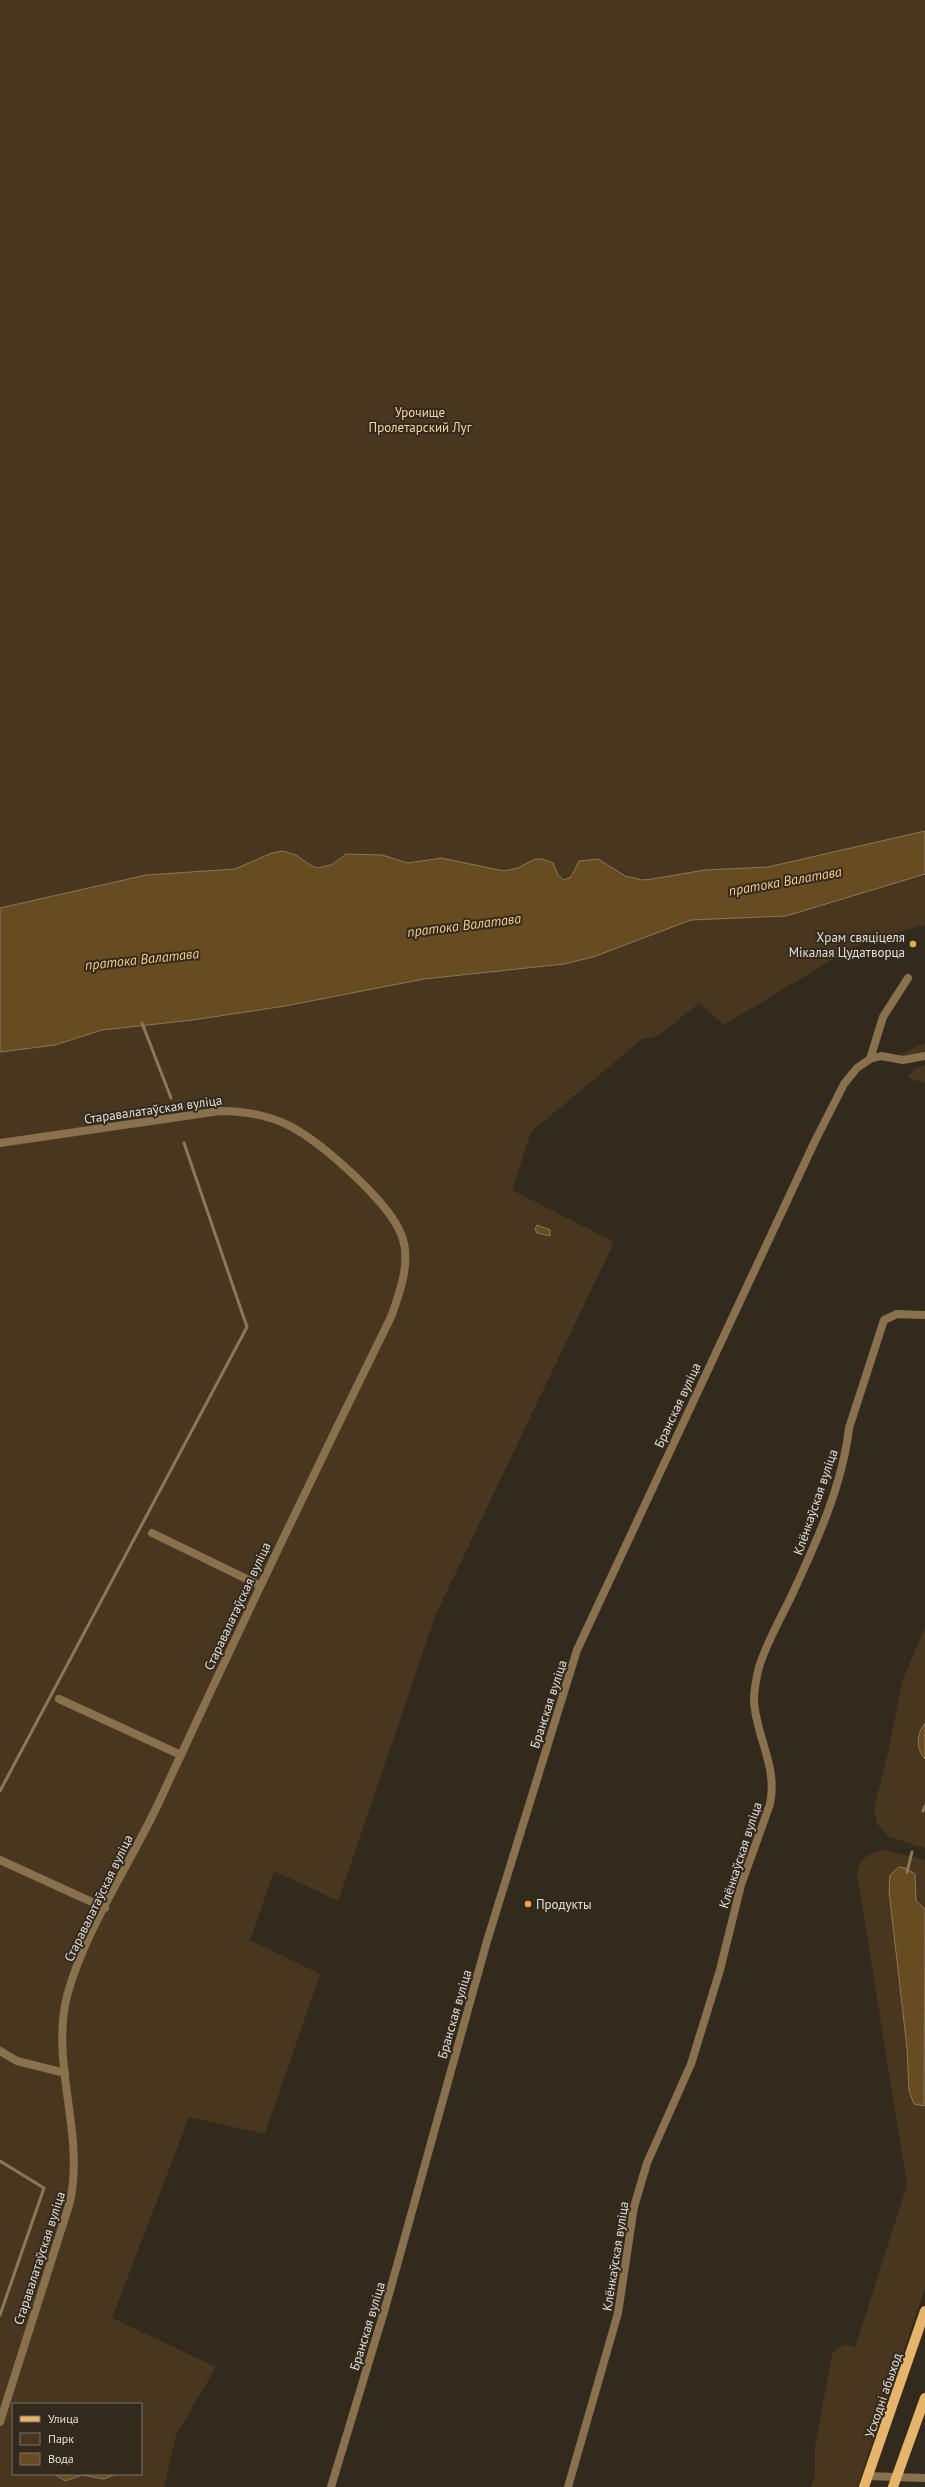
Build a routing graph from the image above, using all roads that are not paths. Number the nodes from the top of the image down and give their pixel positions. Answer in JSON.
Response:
{"nodes":[{"id":1,"x":908,"y":978,"type":"dead end"},
{"id":2,"x":925,"y":1056,"type":"edge"},
{"id":3,"x":870,"y":1059,"type":"junction"},
{"id":4,"x":0,"y":1142,"type":"edge"},
{"id":5,"x":925,"y":1315,"type":"edge"},
{"id":6,"x":152,"y":1532,"type":"dead end"},
{"id":7,"x":259,"y":1585,"type":"junction"},
{"id":8,"x":59,"y":1699,"type":"dead end"},
{"id":9,"x":181,"y":1755,"type":"junction"},
{"id":10,"x":0,"y":1860,"type":"edge"},
{"id":11,"x":105,"y":1908,"type":"junction"},
{"id":12,"x":0,"y":2051,"type":"edge"},
{"id":13,"x":65,"y":2073,"type":"junction"},
{"id":14,"x":925,"y":2311,"type":"edge"},
{"id":15,"x":925,"y":2398,"type":"edge"},
{"id":16,"x":0,"y":2422,"type":"edge"},
{"id":17,"x":868,"y":2476,"type":"junction"},
{"id":18,"x":897,"y":2477,"type":"junction"},
{"id":19,"x":925,"y":2478,"type":"edge"},
{"id":20,"x":331,"y":2487,"type":"edge"},
{"id":21,"x":568,"y":2487,"type":"edge"},
{"id":22,"x":864,"y":2487,"type":"edge"},
{"id":23,"x":893,"y":2487,"type":"edge"}],
"edges":[{"from":1,"to":3,"type":"street"},
{"from":2,"to":3,"type":"street"},
{"from":3,"to":20,"type":"street","name":"Бранская вуліца"},
{"from":4,"to":7,"type":"street","name":"Старавалатаўская вуліца"},
{"from":5,"to":21,"type":"street","name":"Клёнкаўская вуліца"},
{"from":6,"to":7,"type":"street"},
{"from":7,"to":9,"type":"street","name":"Старавалатаўская вуліца"},
{"from":8,"to":9,"type":"street"},
{"from":9,"to":11,"type":"street","name":"Старавалатаўская вуліца"},
{"from":10,"to":11,"type":"street"},
{"from":11,"to":13,"type":"street","name":"Старавалатаўская вуліца"},
{"from":12,"to":13,"type":"street"},
{"from":13,"to":16,"type":"street","name":"Старавалатаўская вуліца"},
{"from":14,"to":17,"type":"main road","name":"Усходні абыход"},
{"from":15,"to":18,"type":"main road"},
{"from":17,"to":18,"type":"street"},
{"from":17,"to":22,"type":"main road","name":"Усходні абыход"},
{"from":18,"to":19,"type":"street"},
{"from":18,"to":23,"type":"main road"}]}
